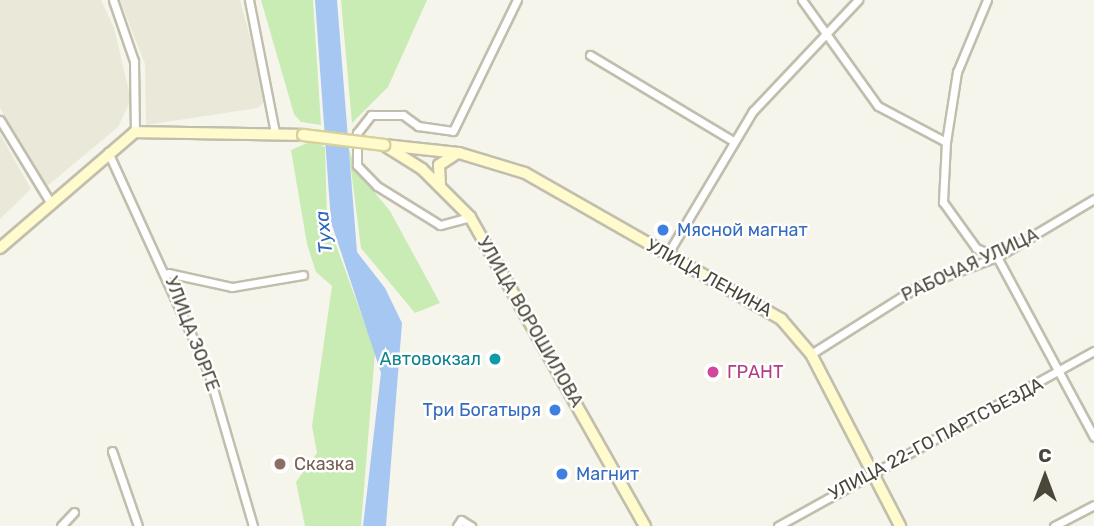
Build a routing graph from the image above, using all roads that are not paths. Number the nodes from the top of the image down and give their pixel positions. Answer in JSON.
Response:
{"nodes":[{"id":1,"x":113,"y":0,"type":"edge"},
{"id":2,"x":249,"y":0,"type":"edge"},
{"id":3,"x":517,"y":0,"type":"edge"},
{"id":4,"x":802,"y":0,"type":"edge"},
{"id":5,"x":858,"y":0,"type":"edge"},
{"id":6,"x":988,"y":0,"type":"edge"},
{"id":7,"x":825,"y":37,"type":"junction"},
{"id":8,"x":590,"y":55,"type":"dead end"},
{"id":9,"x":0,"y":120,"type":"edge"},
{"id":10,"x":135,"y":132,"type":"junction"},
{"id":11,"x":275,"y":133,"type":"junction"},
{"id":12,"x":733,"y":141,"type":"junction"},
{"id":13,"x":946,"y":142,"type":"junction"},
{"id":14,"x":384,"y":145,"type":"junction"},
{"id":15,"x":107,"y":151,"type":"junction"},
{"id":16,"x":459,"y":153,"type":"junction"},
{"id":17,"x":440,"y":185,"type":"junction"},
{"id":18,"x":1094,"y":199,"type":"edge"},
{"id":19,"x":50,"y":202,"type":"junction"},
{"id":20,"x":470,"y":217,"type":"junction"},
{"id":21,"x":0,"y":248,"type":"edge"},
{"id":22,"x":667,"y":256,"type":"junction"},
{"id":23,"x":997,"y":257,"type":"junction"},
{"id":24,"x":168,"y":273,"type":"junction"},
{"id":25,"x":303,"y":275,"type":"dead end"},
{"id":26,"x":1094,"y":351,"type":"edge"},
{"id":27,"x":811,"y":354,"type":"junction"},
{"id":28,"x":1056,"y":374,"type":"junction"},
{"id":29,"x":1094,"y":437,"type":"edge"},
{"id":30,"x":112,"y":451,"type":"dead end"},
{"id":31,"x":870,"y":472,"type":"junction"},
{"id":32,"x":1094,"y":505,"type":"edge"},
{"id":33,"x":74,"y":512,"type":"dead end"},
{"id":34,"x":61,"y":526,"type":"edge"},
{"id":35,"x":138,"y":526,"type":"edge"},
{"id":36,"x":253,"y":526,"type":"edge"},
{"id":37,"x":457,"y":526,"type":"edge"},
{"id":38,"x":471,"y":526,"type":"edge"},
{"id":39,"x":645,"y":526,"type":"edge"},
{"id":40,"x":778,"y":526,"type":"edge"},
{"id":41,"x":900,"y":526,"type":"edge"},
{"id":42,"x":1054,"y":526,"type":"edge"}],
"edges":[{"from":1,"to":10,"type":"street"},
{"from":2,"to":11,"type":"street"},
{"from":3,"to":20,"type":"street"},
{"from":4,"to":7,"type":"street"},
{"from":5,"to":7,"type":"street"},
{"from":6,"to":13,"type":"street"},
{"from":7,"to":12,"type":"street"},
{"from":7,"to":13,"type":"street"},
{"from":8,"to":12,"type":"street"},
{"from":9,"to":19,"type":"street"},
{"from":10,"to":11,"type":"main road","name":"УЛИЦА ЛЕНИНА"},
{"from":10,"to":15,"type":"main road"},
{"from":11,"to":14,"type":"main road","name":"УЛИЦА ЛЕНИНА","bridge":true},
{"from":12,"to":22,"type":"street"},
{"from":13,"to":23,"type":"street"},
{"from":14,"to":16,"type":"main road","name":"УЛИЦА ЛЕНИНА"},
{"from":14,"to":17,"type":"main road","name":"УЛИЦА ВОРОШИЛОВА"},
{"from":15,"to":19,"type":"main road"},
{"from":15,"to":24,"type":"street","name":"УЛИЦА ЗОРГЕ"},
{"from":16,"to":17,"type":"main road"},
{"from":16,"to":22,"type":"main road","name":"УЛИЦА ЛЕНИНА"},
{"from":17,"to":20,"type":"main road","name":"УЛИЦА ВОРОШИЛОВА"},
{"from":18,"to":23,"type":"street","name":"РАБОЧАЯ УЛИЦА"},
{"from":19,"to":21,"type":"main road"},
{"from":20,"to":39,"type":"main road","name":"УЛИЦА ВОРОШИЛОВА"},
{"from":22,"to":27,"type":"main road","name":"УЛИЦА ЛЕНИНА"},
{"from":23,"to":27,"type":"street","name":"РАБОЧАЯ УЛИЦА"},
{"from":23,"to":28,"type":"street"},
{"from":24,"to":25,"type":"street"},
{"from":24,"to":36,"type":"street","name":"УЛИЦА ЗОРГЕ"},
{"from":26,"to":28,"type":"street","name":"УЛИЦА 22-ГО ПАРТСЪЕЗДА"},
{"from":27,"to":31,"type":"main road","name":"УЛИЦА ЛЕНИНА"},
{"from":28,"to":29,"type":"street"},
{"from":28,"to":31,"type":"street","name":"УЛИЦА 22-ГО ПАРТСЪЕЗДА"},
{"from":30,"to":35,"type":"street"},
{"from":31,"to":40,"type":"street","name":"УЛИЦА 22-ГО ПАРТСЪЕЗДА"},
{"from":31,"to":41,"type":"main road","name":"УЛИЦА ЛЕНИНА"},
{"from":32,"to":42,"type":"street"},
{"from":33,"to":34,"type":"street"},
{"from":37,"to":38,"type":"street"}]}
